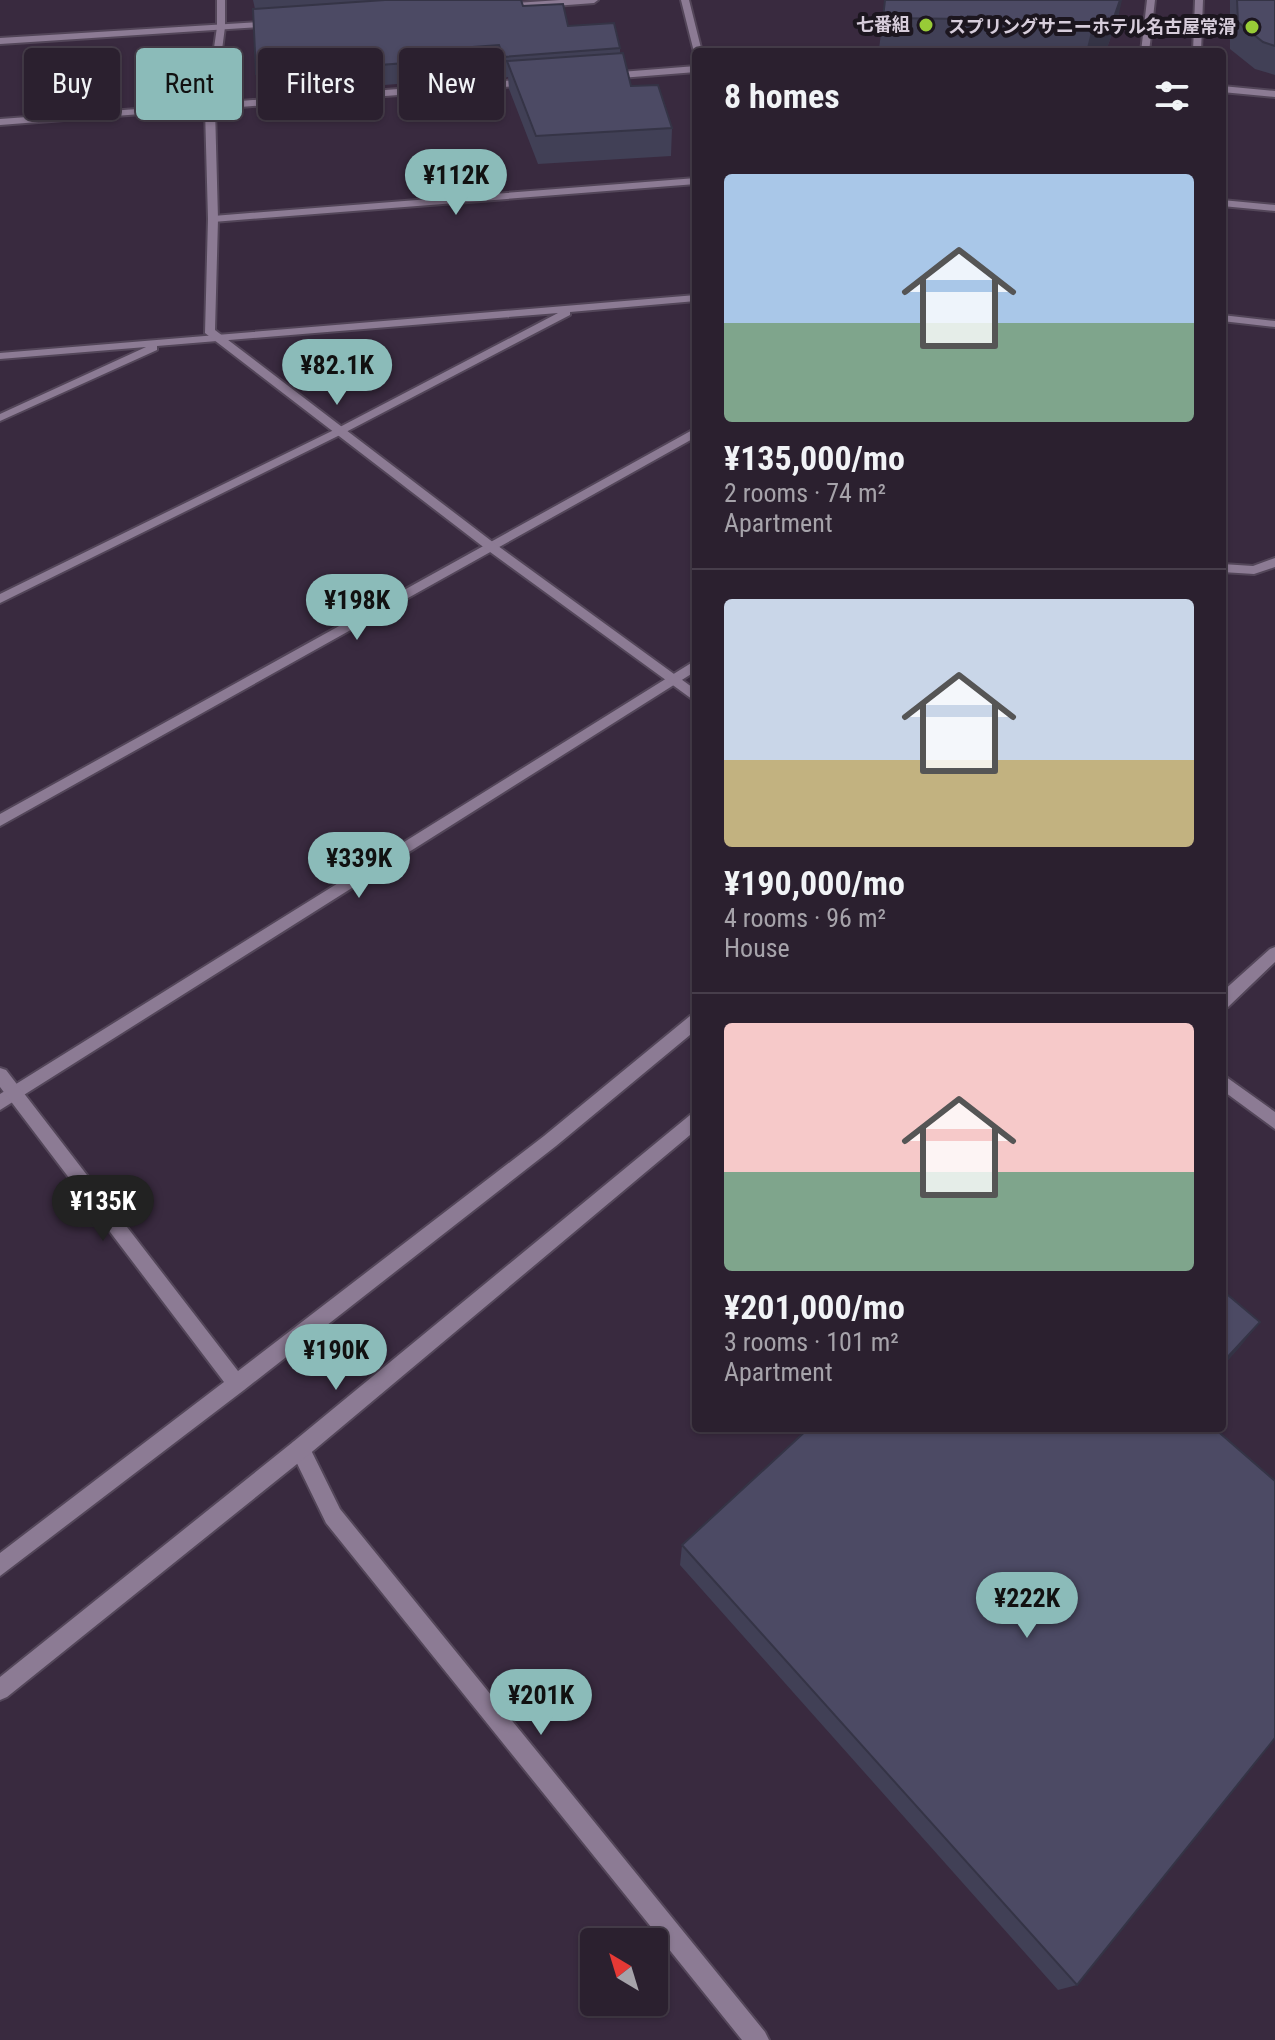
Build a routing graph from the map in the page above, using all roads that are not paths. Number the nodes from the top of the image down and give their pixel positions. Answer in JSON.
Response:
{"nodes":[{"id":1,"x":221,"y":0,"type":"edge"},
{"id":2,"x":594,"y":0,"type":"edge"},
{"id":3,"x":685,"y":0,"type":"edge"},
{"id":4,"x":1151,"y":0,"type":"edge"},
{"id":5,"x":1199,"y":0,"type":"edge"},
{"id":6,"x":493,"y":7,"type":"edge"},
{"id":7,"x":291,"y":22,"type":"edge"},
{"id":8,"x":221,"y":27,"type":"junction"},
{"id":9,"x":0,"y":41,"type":"edge"},
{"id":10,"x":218,"y":48,"type":"edge"},
{"id":11,"x":697,"y":48,"type":"edge"},
{"id":12,"x":1145,"y":48,"type":"edge"},
{"id":13,"x":1197,"y":48,"type":"edge"},
{"id":14,"x":692,"y":69,"type":"edge"},
{"id":15,"x":602,"y":76,"type":"edge"},
{"id":16,"x":539,"y":81,"type":"edge"},
{"id":17,"x":1226,"y":89,"type":"edge"},
{"id":18,"x":1275,"y":94,"type":"edge"},
{"id":19,"x":242,"y":104,"type":"edge"},
{"id":20,"x":136,"y":112,"type":"edge"},
{"id":21,"x":210,"y":120,"type":"edge"},
{"id":22,"x":0,"y":122,"type":"edge"},
{"id":23,"x":692,"y":181,"type":"edge"},
{"id":24,"x":1226,"y":203,"type":"edge"},
{"id":25,"x":1275,"y":208,"type":"edge"},
{"id":26,"x":213,"y":219,"type":"junction"},
{"id":27,"x":692,"y":298,"type":"edge"},
{"id":28,"x":575,"y":308,"type":"junction"},
{"id":29,"x":1226,"y":318,"type":"edge"},
{"id":30,"x":1275,"y":324,"type":"edge"},
{"id":31,"x":219,"y":338,"type":"junction"},
{"id":32,"x":165,"y":343,"type":"junction"},
{"id":33,"x":0,"y":356,"type":"edge"},
{"id":34,"x":0,"y":418,"type":"edge"},
{"id":35,"x":340,"y":431,"type":"junction"},
{"id":36,"x":692,"y":434,"type":"edge"},
{"id":37,"x":490,"y":546,"type":"junction"},
{"id":38,"x":1275,"y":562,"type":"edge"},
{"id":39,"x":1226,"y":568,"type":"edge"},
{"id":40,"x":0,"y":599,"type":"edge"},
{"id":41,"x":692,"y":668,"type":"edge"},
{"id":42,"x":672,"y":680,"type":"junction"},
{"id":43,"x":692,"y":694,"type":"edge"},
{"id":44,"x":0,"y":821,"type":"edge"},
{"id":45,"x":1275,"y":953,"type":"edge"},
{"id":46,"x":1226,"y":998,"type":"edge"},
{"id":47,"x":692,"y":1024,"type":"edge"},
{"id":48,"x":0,"y":1075,"type":"edge"},
{"id":49,"x":1226,"y":1084,"type":"edge"},
{"id":50,"x":8,"y":1098,"type":"edge"},
{"id":51,"x":1275,"y":1122,"type":"edge"},
{"id":52,"x":692,"y":1123,"type":"edge"},
{"id":53,"x":237,"y":1384,"type":"junction"},
{"id":54,"x":300,"y":1449,"type":"junction"},
{"id":55,"x":0,"y":1566,"type":"edge"},
{"id":56,"x":0,"y":1690,"type":"edge"},
{"id":57,"x":757,"y":2040,"type":"edge"}],
"edges":[{"from":1,"to":8,"type":"street"},
{"from":2,"to":6,"type":"street"},
{"from":3,"to":11,"type":"street"},
{"from":4,"to":12,"type":"street"},
{"from":5,"to":13,"type":"street"},
{"from":7,"to":8,"type":"street"},
{"from":8,"to":9,"type":"street"},
{"from":8,"to":10,"type":"street"},
{"from":14,"to":15,"type":"street"},
{"from":16,"to":19,"type":"street"},
{"from":17,"to":18,"type":"street"},
{"from":20,"to":22,"type":"street"},
{"from":21,"to":26,"type":"street"},
{"from":23,"to":26,"type":"street"},
{"from":24,"to":25,"type":"street"},
{"from":26,"to":31,"type":"street"},
{"from":27,"to":28,"type":"street"},
{"from":28,"to":31,"type":"street"},
{"from":28,"to":35,"type":"street"},
{"from":29,"to":30,"type":"street"},
{"from":31,"to":32,"type":"street"},
{"from":31,"to":35,"type":"street"},
{"from":32,"to":33,"type":"street"},
{"from":32,"to":34,"type":"street"},
{"from":35,"to":37,"type":"street"},
{"from":35,"to":40,"type":"street"},
{"from":36,"to":37,"type":"street"},
{"from":37,"to":42,"type":"street"},
{"from":37,"to":44,"type":"street"},
{"from":38,"to":39,"type":"street"},
{"from":41,"to":42,"type":"street"},
{"from":42,"to":43,"type":"street"},
{"from":42,"to":50,"type":"street"},
{"from":45,"to":46,"type":"street"},
{"from":47,"to":53,"type":"street"},
{"from":48,"to":50,"type":"street"},
{"from":49,"to":51,"type":"street"},
{"from":50,"to":53,"type":"street"},
{"from":52,"to":54,"type":"street"},
{"from":53,"to":55,"type":"street"},
{"from":54,"to":56,"type":"street"},
{"from":54,"to":57,"type":"street"}]}
